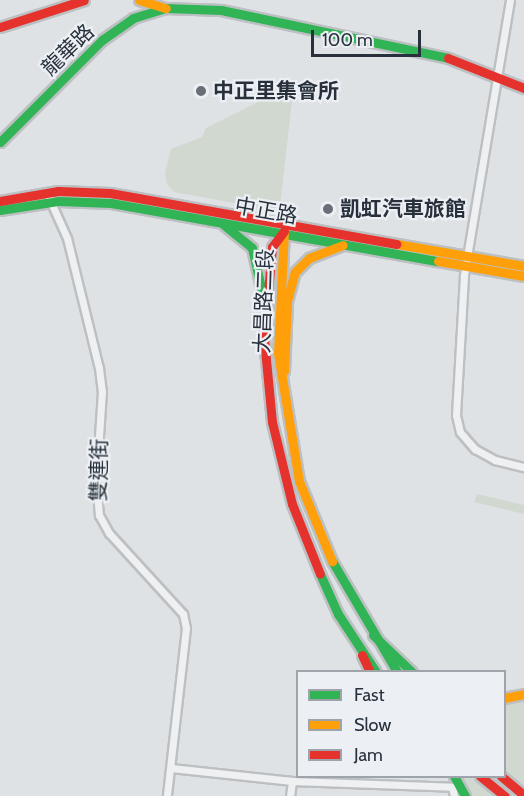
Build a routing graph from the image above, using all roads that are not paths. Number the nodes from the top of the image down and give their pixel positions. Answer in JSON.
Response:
{"nodes":[{"id":1,"x":139,"y":0,"type":"edge"},
{"id":2,"x":510,"y":0,"type":"edge"},
{"id":3,"x":79,"y":1,"type":"edge"},
{"id":4,"x":166,"y":8,"type":"junction"},
{"id":5,"x":0,"y":27,"type":"edge"},
{"id":6,"x":499,"y":77,"type":"junction"},
{"id":7,"x":524,"y":88,"type":"edge"},
{"id":8,"x":0,"y":142,"type":"edge"},
{"id":9,"x":49,"y":197,"type":"junction"},
{"id":10,"x":0,"y":201,"type":"edge"},
{"id":11,"x":0,"y":210,"type":"edge"},
{"id":12,"x":211,"y":220,"type":"junction"},
{"id":13,"x":284,"y":231,"type":"junction"},
{"id":14,"x":364,"y":246,"type":"junction"},
{"id":15,"x":466,"y":260,"type":"junction"},
{"id":16,"x":524,"y":266,"type":"edge"},
{"id":17,"x":524,"y":276,"type":"edge"},
{"id":18,"x":264,"y":339,"type":"junction"},
{"id":19,"x":283,"y":398,"type":"junction"},
{"id":20,"x":524,"y":467,"type":"edge"},
{"id":21,"x":373,"y":636,"type":"junction"},
{"id":22,"x":362,"y":655,"type":"junction"},
{"id":23,"x":369,"y":670,"type":"edge"},
{"id":24,"x":374,"y":670,"type":"edge"},
{"id":25,"x":396,"y":670,"type":"edge"},
{"id":26,"x":410,"y":670,"type":"edge"},
{"id":27,"x":524,"y":694,"type":"edge"},
{"id":28,"x":506,"y":698,"type":"edge"},
{"id":29,"x":171,"y":768,"type":"junction"},
{"id":30,"x":455,"y":778,"type":"edge"},
{"id":31,"x":481,"y":778,"type":"edge"},
{"id":32,"x":502,"y":778,"type":"edge"},
{"id":33,"x":292,"y":781,"type":"junction"},
{"id":34,"x":524,"y":795,"type":"edge"},
{"id":35,"x":168,"y":796,"type":"edge"},
{"id":36,"x":290,"y":796,"type":"edge"},
{"id":37,"x":454,"y":796,"type":"edge"},
{"id":38,"x":465,"y":796,"type":"edge"},
{"id":39,"x":505,"y":796,"type":"edge"}],
"edges":[{"from":1,"to":4,"type":"main road"},
{"from":2,"to":6,"type":"street"},
{"from":3,"to":5,"type":"main road"},
{"from":4,"to":6,"type":"main road","name":"龍華路"},
{"from":4,"to":8,"type":"main road","name":"龍華路"},
{"from":6,"to":7,"type":"main road","name":"龍華路"},
{"from":6,"to":15,"type":"street"},
{"from":9,"to":10,"type":"main road","name":"中正路"},
{"from":9,"to":11,"type":"main road","name":"中正路"},
{"from":9,"to":12,"type":"main road","name":"中正路"},
{"from":9,"to":15,"type":"main road","name":"中正路"},
{"from":9,"to":29,"type":"street","name":"雙連街"},
{"from":12,"to":13,"type":"main road","name":"中正路"},
{"from":12,"to":18,"type":"main road"},
{"from":13,"to":14,"type":"main road","name":"中正路"},
{"from":13,"to":18,"type":"main road","name":"大昌路二段"},
{"from":13,"to":19,"type":"main road","name":"大昌路二段"},
{"from":14,"to":15,"type":"main road","name":"中正路"},
{"from":14,"to":19,"type":"main road"},
{"from":15,"to":16,"type":"main road","name":"中正路"},
{"from":15,"to":17,"type":"main road","name":"中正路"},
{"from":15,"to":20,"type":"street"},
{"from":18,"to":22,"type":"main road","name":"大昌路二段"},
{"from":19,"to":21,"type":"main road","name":"大昌路二段"},
{"from":21,"to":25,"type":"main road","name":"大昌路二段"},
{"from":21,"to":26,"type":"main road"},
{"from":22,"to":23,"type":"main road"},
{"from":22,"to":24,"type":"main road","name":"大昌路二段"},
{"from":27,"to":28,"type":"main road"},
{"from":29,"to":33,"type":"street"},
{"from":29,"to":35,"type":"street","name":"雙連街"},
{"from":30,"to":38,"type":"main road"},
{"from":31,"to":39,"type":"main road"},
{"from":32,"to":34,"type":"main road"},
{"from":33,"to":36,"type":"street"},
{"from":33,"to":37,"type":"street"}]}
